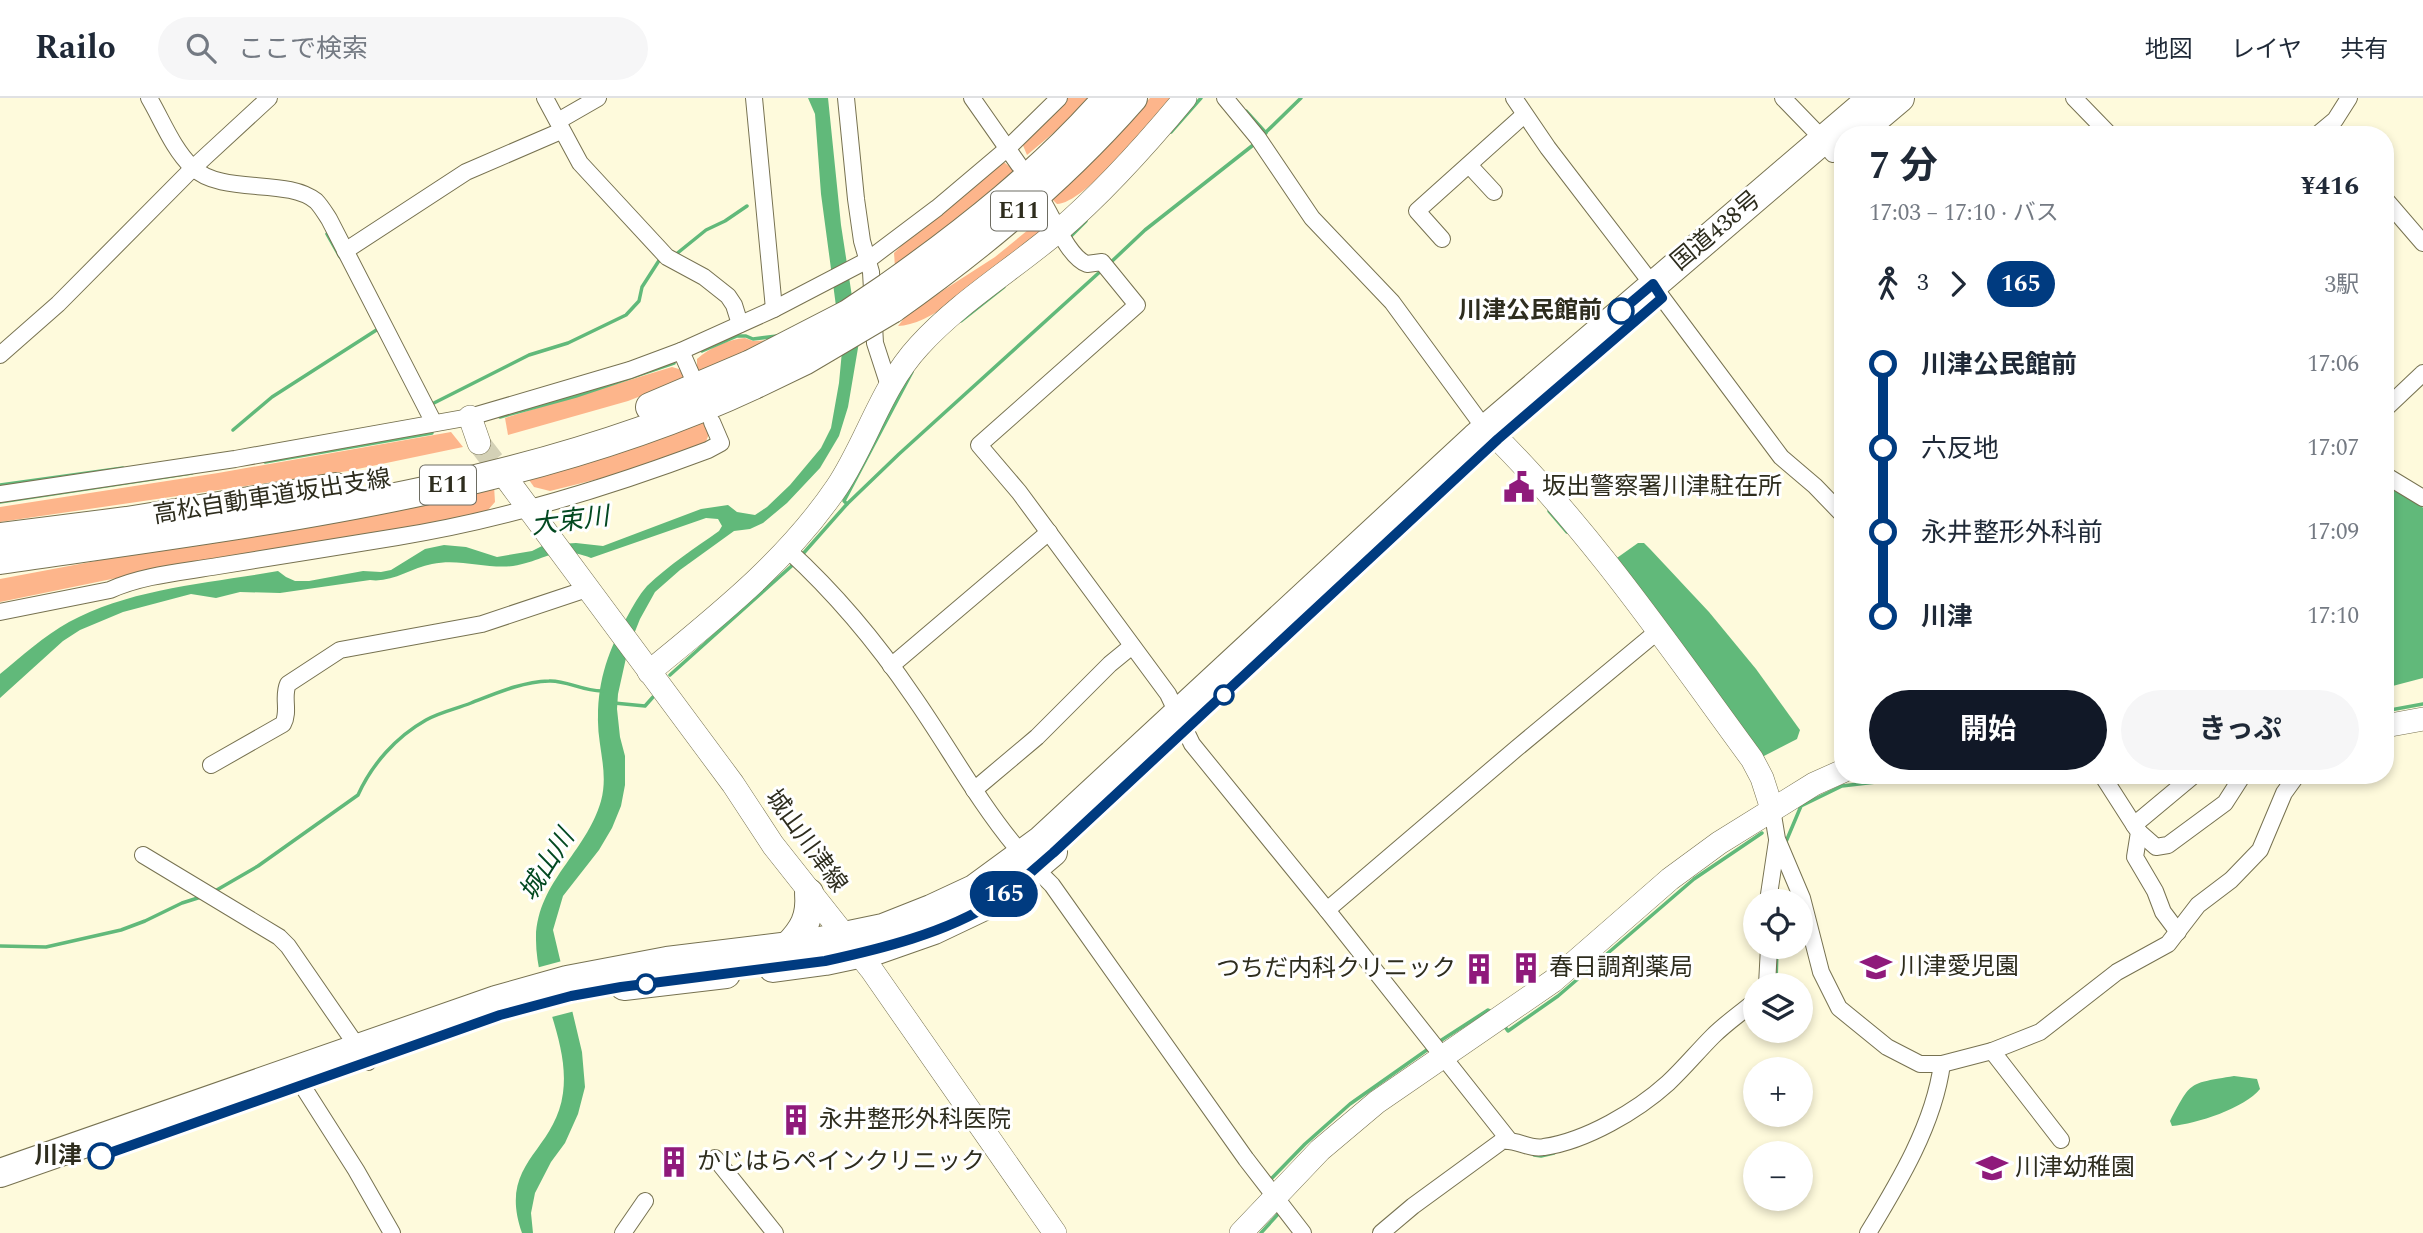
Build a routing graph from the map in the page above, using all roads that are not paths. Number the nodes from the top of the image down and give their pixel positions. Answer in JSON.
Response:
{"nodes":[{"id":1,"x":149,"y":98,"type":"edge"},
{"id":2,"x":269,"y":98,"type":"edge"},
{"id":3,"x":545,"y":98,"type":"edge"},
{"id":4,"x":598,"y":98,"type":"edge"},
{"id":5,"x":754,"y":98,"type":"edge"},
{"id":6,"x":846,"y":98,"type":"edge"},
{"id":7,"x":972,"y":98,"type":"edge"},
{"id":8,"x":1059,"y":98,"type":"edge"},
{"id":9,"x":1107,"y":98,"type":"edge"},
{"id":10,"x":1133,"y":98,"type":"edge"},
{"id":11,"x":1185,"y":98,"type":"edge"},
{"id":12,"x":1225,"y":98,"type":"edge"},
{"id":13,"x":1514,"y":98,"type":"edge"},
{"id":14,"x":1783,"y":98,"type":"edge"},
{"id":15,"x":1872,"y":98,"type":"edge"},
{"id":16,"x":1900,"y":98,"type":"edge"},
{"id":17,"x":2074,"y":98,"type":"edge"},
{"id":18,"x":2349,"y":98,"type":"edge"},
{"id":19,"x":1524,"y":116,"type":"junction"},
{"id":20,"x":560,"y":126,"type":"junction"},
{"id":21,"x":1850,"y":126,"type":"edge"},
{"id":22,"x":1867,"y":126,"type":"edge"},
{"id":23,"x":2101,"y":126,"type":"edge"},
{"id":24,"x":2328,"y":126,"type":"edge"},
{"id":25,"x":1833,"y":147,"type":"edge"},
{"id":26,"x":1008,"y":148,"type":"junction"},
{"id":27,"x":1019,"y":165,"type":"dead end"},
{"id":28,"x":1469,"y":165,"type":"junction"},
{"id":29,"x":193,"y":168,"type":"junction"},
{"id":30,"x":1494,"y":192,"type":"dead end"},
{"id":31,"x":1043,"y":202,"type":"dead end"},
{"id":32,"x":2394,"y":209,"type":"edge"},
{"id":33,"x":1059,"y":230,"type":"junction"},
{"id":34,"x":1442,"y":239,"type":"dead end"},
{"id":35,"x":2423,"y":243,"type":"edge"},
{"id":36,"x":345,"y":251,"type":"junction"},
{"id":37,"x":865,"y":262,"type":"junction"},
{"id":38,"x":1657,"y":291,"type":"junction"},
{"id":39,"x":890,"y":298,"type":"junction"},
{"id":40,"x":776,"y":308,"type":"junction"},
{"id":41,"x":740,"y":324,"type":"junction"},
{"id":42,"x":681,"y":351,"type":"junction"},
{"id":43,"x":0,"y":355,"type":"edge"},
{"id":44,"x":2423,"y":373,"type":"edge"},
{"id":45,"x":753,"y":374,"type":"junction"},
{"id":46,"x":692,"y":376,"type":"dead end"},
{"id":47,"x":889,"y":386,"type":"junction"},
{"id":48,"x":2394,"y":400,"type":"edge"},
{"id":49,"x":470,"y":416,"type":"junction"},
{"id":50,"x":712,"y":422,"type":"dead end"},
{"id":51,"x":434,"y":424,"type":"junction"},
{"id":52,"x":1493,"y":434,"type":"junction"},
{"id":53,"x":479,"y":443,"type":"tunnel mouth"},
{"id":54,"x":2394,"y":480,"type":"edge"},
{"id":55,"x":509,"y":482,"type":"tunnel mouth"},
{"id":56,"x":0,"y":494,"type":"edge"},
{"id":57,"x":2423,"y":498,"type":"edge"},
{"id":58,"x":1834,"y":506,"type":"edge"},
{"id":59,"x":530,"y":512,"type":"junction"},
{"id":60,"x":1049,"y":532,"type":"junction"},
{"id":61,"x":0,"y":537,"type":"edge"},
{"id":62,"x":131,"y":540,"type":"junction"},
{"id":63,"x":795,"y":556,"type":"junction"},
{"id":64,"x":0,"y":559,"type":"edge"},
{"id":65,"x":0,"y":569,"type":"edge"},
{"id":66,"x":585,"y":586,"type":"junction"},
{"id":67,"x":0,"y":612,"type":"edge"},
{"id":68,"x":1654,"y":635,"type":"junction"},
{"id":69,"x":1132,"y":646,"type":"junction"},
{"id":70,"x":643,"y":664,"type":"junction"},
{"id":71,"x":891,"y":666,"type":"junction"},
{"id":72,"x":2423,"y":719,"type":"edge"},
{"id":73,"x":1182,"y":722,"type":"junction"},
{"id":74,"x":2394,"y":724,"type":"edge"},
{"id":75,"x":211,"y":765,"type":"dead end"},
{"id":76,"x":1834,"y":775,"type":"edge"},
{"id":77,"x":2108,"y":784,"type":"edge"},
{"id":78,"x":2184,"y":784,"type":"edge"},
{"id":79,"x":2237,"y":784,"type":"edge"},
{"id":80,"x":2290,"y":784,"type":"edge"},
{"id":81,"x":974,"y":790,"type":"junction"},
{"id":82,"x":1772,"y":809,"type":"junction"},
{"id":83,"x":2137,"y":829,"type":"junction"},
{"id":84,"x":1781,"y":849,"type":"junction"},
{"id":85,"x":143,"y":855,"type":"dead end"},
{"id":86,"x":1029,"y":861,"type":"junction"},
{"id":87,"x":1771,"y":889,"type":"edge"},
{"id":88,"x":809,"y":893,"type":"junction"},
{"id":89,"x":1328,"y":911,"type":"junction"},
{"id":90,"x":2178,"y":932,"type":"junction"},
{"id":91,"x":852,"y":946,"type":"junction"},
{"id":92,"x":787,"y":947,"type":"junction"},
{"id":93,"x":569,"y":988,"type":"junction"},
{"id":94,"x":1743,"y":1011,"type":"edge"},
{"id":95,"x":1436,"y":1050,"type":"junction"},
{"id":96,"x":1992,"y":1051,"type":"junction"},
{"id":97,"x":363,"y":1055,"type":"junction"},
{"id":98,"x":1942,"y":1064,"type":"junction"},
{"id":99,"x":297,"y":1078,"type":"junction"},
{"id":100,"x":2061,"y":1139,"type":"dead end"},
{"id":101,"x":1509,"y":1140,"type":"junction"},
{"id":102,"x":715,"y":1157,"type":"dead end"},
{"id":103,"x":0,"y":1173,"type":"edge"},
{"id":104,"x":0,"y":1192,"type":"edge"},
{"id":105,"x":1275,"y":1197,"type":"junction"},
{"id":106,"x":645,"y":1201,"type":"dead end"},
{"id":107,"x":392,"y":1233,"type":"edge"},
{"id":108,"x":623,"y":1233,"type":"edge"},
{"id":109,"x":775,"y":1233,"type":"edge"},
{"id":110,"x":1055,"y":1233,"type":"edge"},
{"id":111,"x":1241,"y":1233,"type":"edge"},
{"id":112,"x":1303,"y":1233,"type":"edge"},
{"id":113,"x":1381,"y":1233,"type":"edge"},
{"id":114,"x":1868,"y":1233,"type":"edge"}],
"edges":[{"from":1,"to":29,"type":"street"},
{"from":2,"to":29,"type":"street"},
{"from":3,"to":20,"type":"street"},
{"from":4,"to":20,"type":"street"},
{"from":5,"to":40,"type":"street"},
{"from":6,"to":37,"type":"street"},
{"from":7,"to":26,"type":"street"},
{"from":8,"to":26,"type":"street"},
{"from":9,"to":39,"type":"highway","name":"高松自動車道坂出支線","number":"E11"},
{"from":10,"to":39,"type":"highway","name":"高松自動車道坂出支線","number":"E11"},
{"from":11,"to":33,"type":"street"},
{"from":12,"to":52,"type":"street"},
{"from":13,"to":19,"type":"street"},
{"from":14,"to":25,"type":"street"},
{"from":15,"to":21,"type":"highway","name":"国道438号"},
{"from":16,"to":22,"type":"highway"},
{"from":17,"to":23,"type":"street"},
{"from":18,"to":24,"type":"street"},
{"from":19,"to":28,"type":"street"},
{"from":19,"to":38,"type":"street"},
{"from":20,"to":36,"type":"street"},
{"from":20,"to":41,"type":"street"},
{"from":25,"to":38,"type":"highway","name":"国道438号"},
{"from":26,"to":27,"type":"street"},
{"from":26,"to":37,"type":"street"},
{"from":28,"to":30,"type":"street"},
{"from":28,"to":34,"type":"street"},
{"from":29,"to":36,"type":"street"},
{"from":29,"to":43,"type":"street"},
{"from":31,"to":33,"type":"street"},
{"from":32,"to":35,"type":"street"},
{"from":33,"to":47,"type":"street"},
{"from":33,"to":60,"type":"street"},
{"from":36,"to":51,"type":"street"},
{"from":37,"to":40,"type":"street"},
{"from":37,"to":47,"type":"street"},
{"from":38,"to":52,"type":"highway","name":"国道438号"},
{"from":38,"to":58,"type":"street"},
{"from":39,"to":45,"type":"highway","name":"高松自動車道坂出支線","number":"E11","bridge":true},
{"from":40,"to":41,"type":"street"},
{"from":41,"to":42,"type":"street"},
{"from":42,"to":46,"type":"street"},
{"from":42,"to":49,"type":"street"},
{"from":44,"to":48,"type":"street"},
{"from":45,"to":61,"type":"highway","name":"高松自動車道坂出支線","number":"E11"},
{"from":45,"to":62,"type":"highway","name":"高松自動車道坂出支線","number":"E11"},
{"from":47,"to":63,"type":"street"},
{"from":49,"to":51,"type":"street"},
{"from":49,"to":53,"type":"street"},
{"from":50,"to":59,"type":"street"},
{"from":51,"to":56,"type":"street"},
{"from":52,"to":68,"type":"street"},
{"from":52,"to":73,"type":"highway","name":"国道438号"},
{"from":54,"to":57,"type":"street"},
{"from":55,"to":59,"type":"street","name":"城山川津線"},
{"from":59,"to":66,"type":"street","name":"城山川津線"},
{"from":59,"to":67,"type":"street"},
{"from":60,"to":69,"type":"street"},
{"from":60,"to":71,"type":"street"},
{"from":62,"to":64,"type":"highway","number":"E11"},
{"from":62,"to":65,"type":"highway"},
{"from":63,"to":70,"type":"street"},
{"from":63,"to":71,"type":"street"},
{"from":66,"to":70,"type":"street","name":"城山川津線"},
{"from":66,"to":75,"type":"street"},
{"from":68,"to":82,"type":"street"},
{"from":68,"to":89,"type":"street"},
{"from":69,"to":73,"type":"street"},
{"from":69,"to":81,"type":"street"},
{"from":70,"to":88,"type":"street","name":"城山川津線"},
{"from":71,"to":81,"type":"street"},
{"from":72,"to":74,"type":"street"},
{"from":73,"to":86,"type":"highway","name":"国道438号"},
{"from":73,"to":89,"type":"street"},
{"from":76,"to":82,"type":"street"},
{"from":77,"to":83,"type":"street"},
{"from":78,"to":83,"type":"street"},
{"from":79,"to":83,"type":"street"},
{"from":80,"to":90,"type":"street"},
{"from":81,"to":86,"type":"street"},
{"from":82,"to":84,"type":"street"},
{"from":82,"to":95,"type":"street"},
{"from":83,"to":90,"type":"street"},
{"from":84,"to":87,"type":"street"},
{"from":84,"to":98,"type":"street"},
{"from":85,"to":97,"type":"street"},
{"from":86,"to":91,"type":"highway","name":"国道438号"},
{"from":86,"to":105,"type":"street"},
{"from":88,"to":91,"type":"street","name":"城山川津線"},
{"from":88,"to":92,"type":"highway"},
{"from":89,"to":95,"type":"street"},
{"from":90,"to":96,"type":"street"},
{"from":91,"to":92,"type":"highway","name":"国道438号"},
{"from":91,"to":93,"type":"highway","name":"国道438号"},
{"from":91,"to":110,"type":"street","name":"城山川津線"},
{"from":92,"to":93,"type":"highway","name":"国道438号"},
{"from":93,"to":97,"type":"highway","name":"国道438号"},
{"from":94,"to":101,"type":"street"},
{"from":95,"to":101,"type":"street"},
{"from":95,"to":105,"type":"street"},
{"from":96,"to":98,"type":"street"},
{"from":96,"to":100,"type":"street"},
{"from":97,"to":99,"type":"highway","name":"国道438号"},
{"from":98,"to":114,"type":"street"},
{"from":99,"to":103,"type":"highway","name":"国道438号"},
{"from":99,"to":104,"type":"highway","name":"国道438号"},
{"from":99,"to":107,"type":"street"},
{"from":101,"to":113,"type":"street"},
{"from":102,"to":109,"type":"street"},
{"from":105,"to":111,"type":"street"},
{"from":105,"to":112,"type":"street"},
{"from":106,"to":108,"type":"street"}]}
